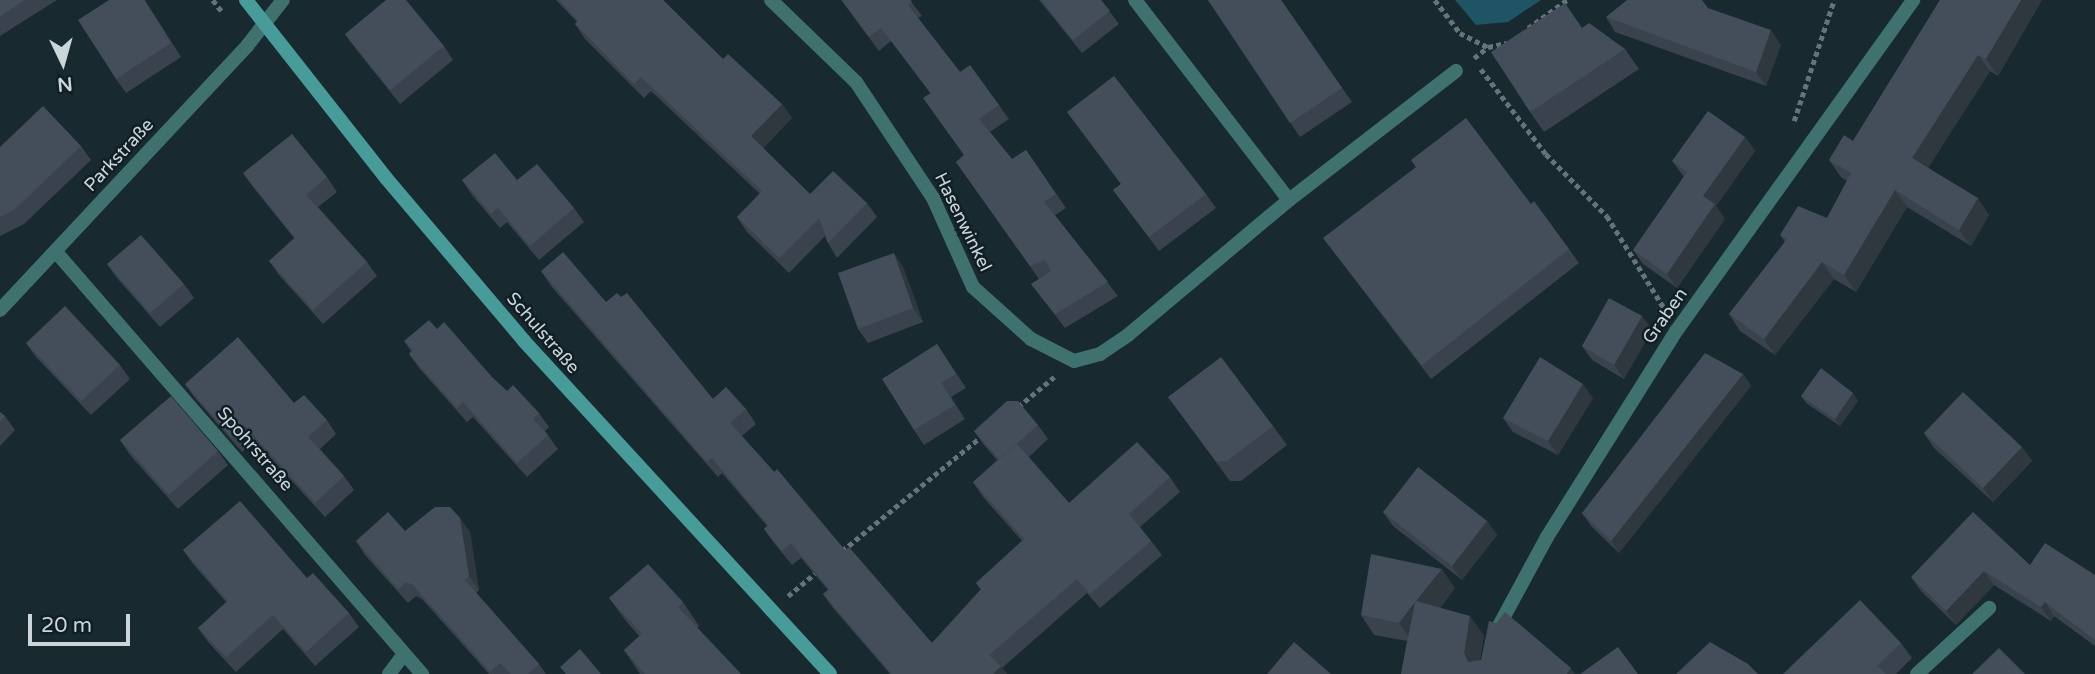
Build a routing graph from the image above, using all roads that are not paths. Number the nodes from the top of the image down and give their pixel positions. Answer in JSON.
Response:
{"nodes":[{"id":1,"x":246,"y":0,"type":"edge"},
{"id":2,"x":283,"y":0,"type":"edge"},
{"id":3,"x":771,"y":0,"type":"edge"},
{"id":4,"x":1135,"y":0,"type":"edge"},
{"id":5,"x":1913,"y":0,"type":"edge"},
{"id":6,"x":264,"y":25,"type":"junction"},
{"id":7,"x":1456,"y":71,"type":"dead end"},
{"id":8,"x":1289,"y":200,"type":"junction"},
{"id":9,"x":56,"y":251,"type":"junction"},
{"id":10,"x":0,"y":310,"type":"edge"},
{"id":11,"x":1989,"y":608,"type":"dead end"},
{"id":12,"x":1491,"y":651,"type":"edge"},
{"id":13,"x":404,"y":654,"type":"junction"},
{"id":14,"x":389,"y":674,"type":"edge"},
{"id":15,"x":422,"y":674,"type":"edge"},
{"id":16,"x":830,"y":674,"type":"edge"},
{"id":17,"x":1917,"y":674,"type":"edge"}],
"edges":[{"from":1,"to":6,"type":"street","name":"Schulstraße"},
{"from":2,"to":6,"type":"street"},
{"from":3,"to":8,"type":"street","name":"Hasenwinkel"},
{"from":4,"to":8,"type":"street"},
{"from":5,"to":12,"type":"street","name":"Graben"},
{"from":6,"to":9,"type":"street","name":"Parkstraße"},
{"from":6,"to":16,"type":"street","name":"Schulstraße"},
{"from":7,"to":8,"type":"street"},
{"from":9,"to":10,"type":"street","name":"Parkstraße"},
{"from":9,"to":13,"type":"street","name":"Spohrstraße"},
{"from":11,"to":17,"type":"street"},
{"from":13,"to":14,"type":"street"},
{"from":13,"to":15,"type":"street","name":"Spohrstraße"}]}
